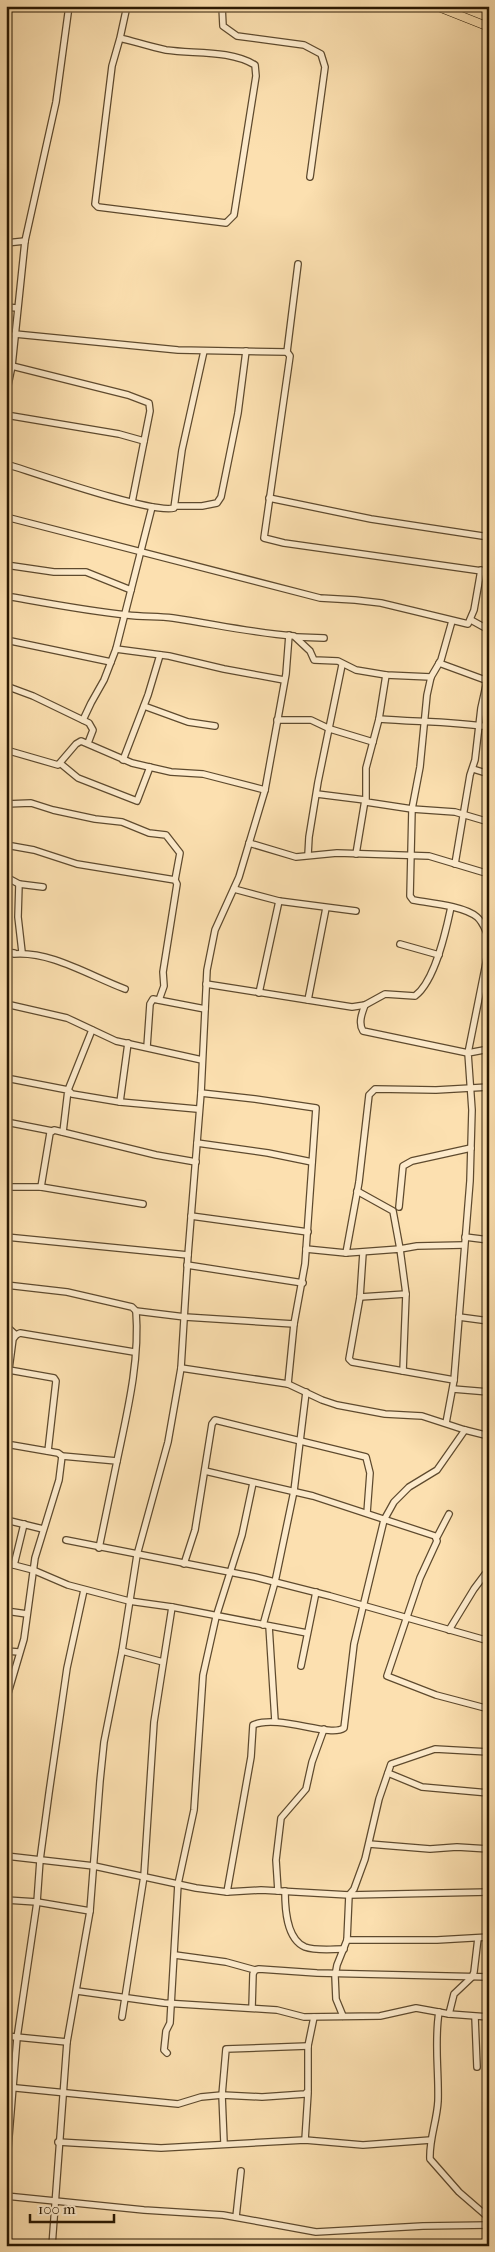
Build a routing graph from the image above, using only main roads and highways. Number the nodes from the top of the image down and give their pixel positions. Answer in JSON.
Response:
{"nodes":[{"id":1,"x":436,"y":6,"type":"edge"},
{"id":2,"x":451,"y":7,"type":"edge"},
{"id":3,"x":489,"y":25,"type":"edge"}],
"edges":[{"from":1,"to":3,"type":"main road"},
{"from":2,"to":3,"type":"main road"}]}
